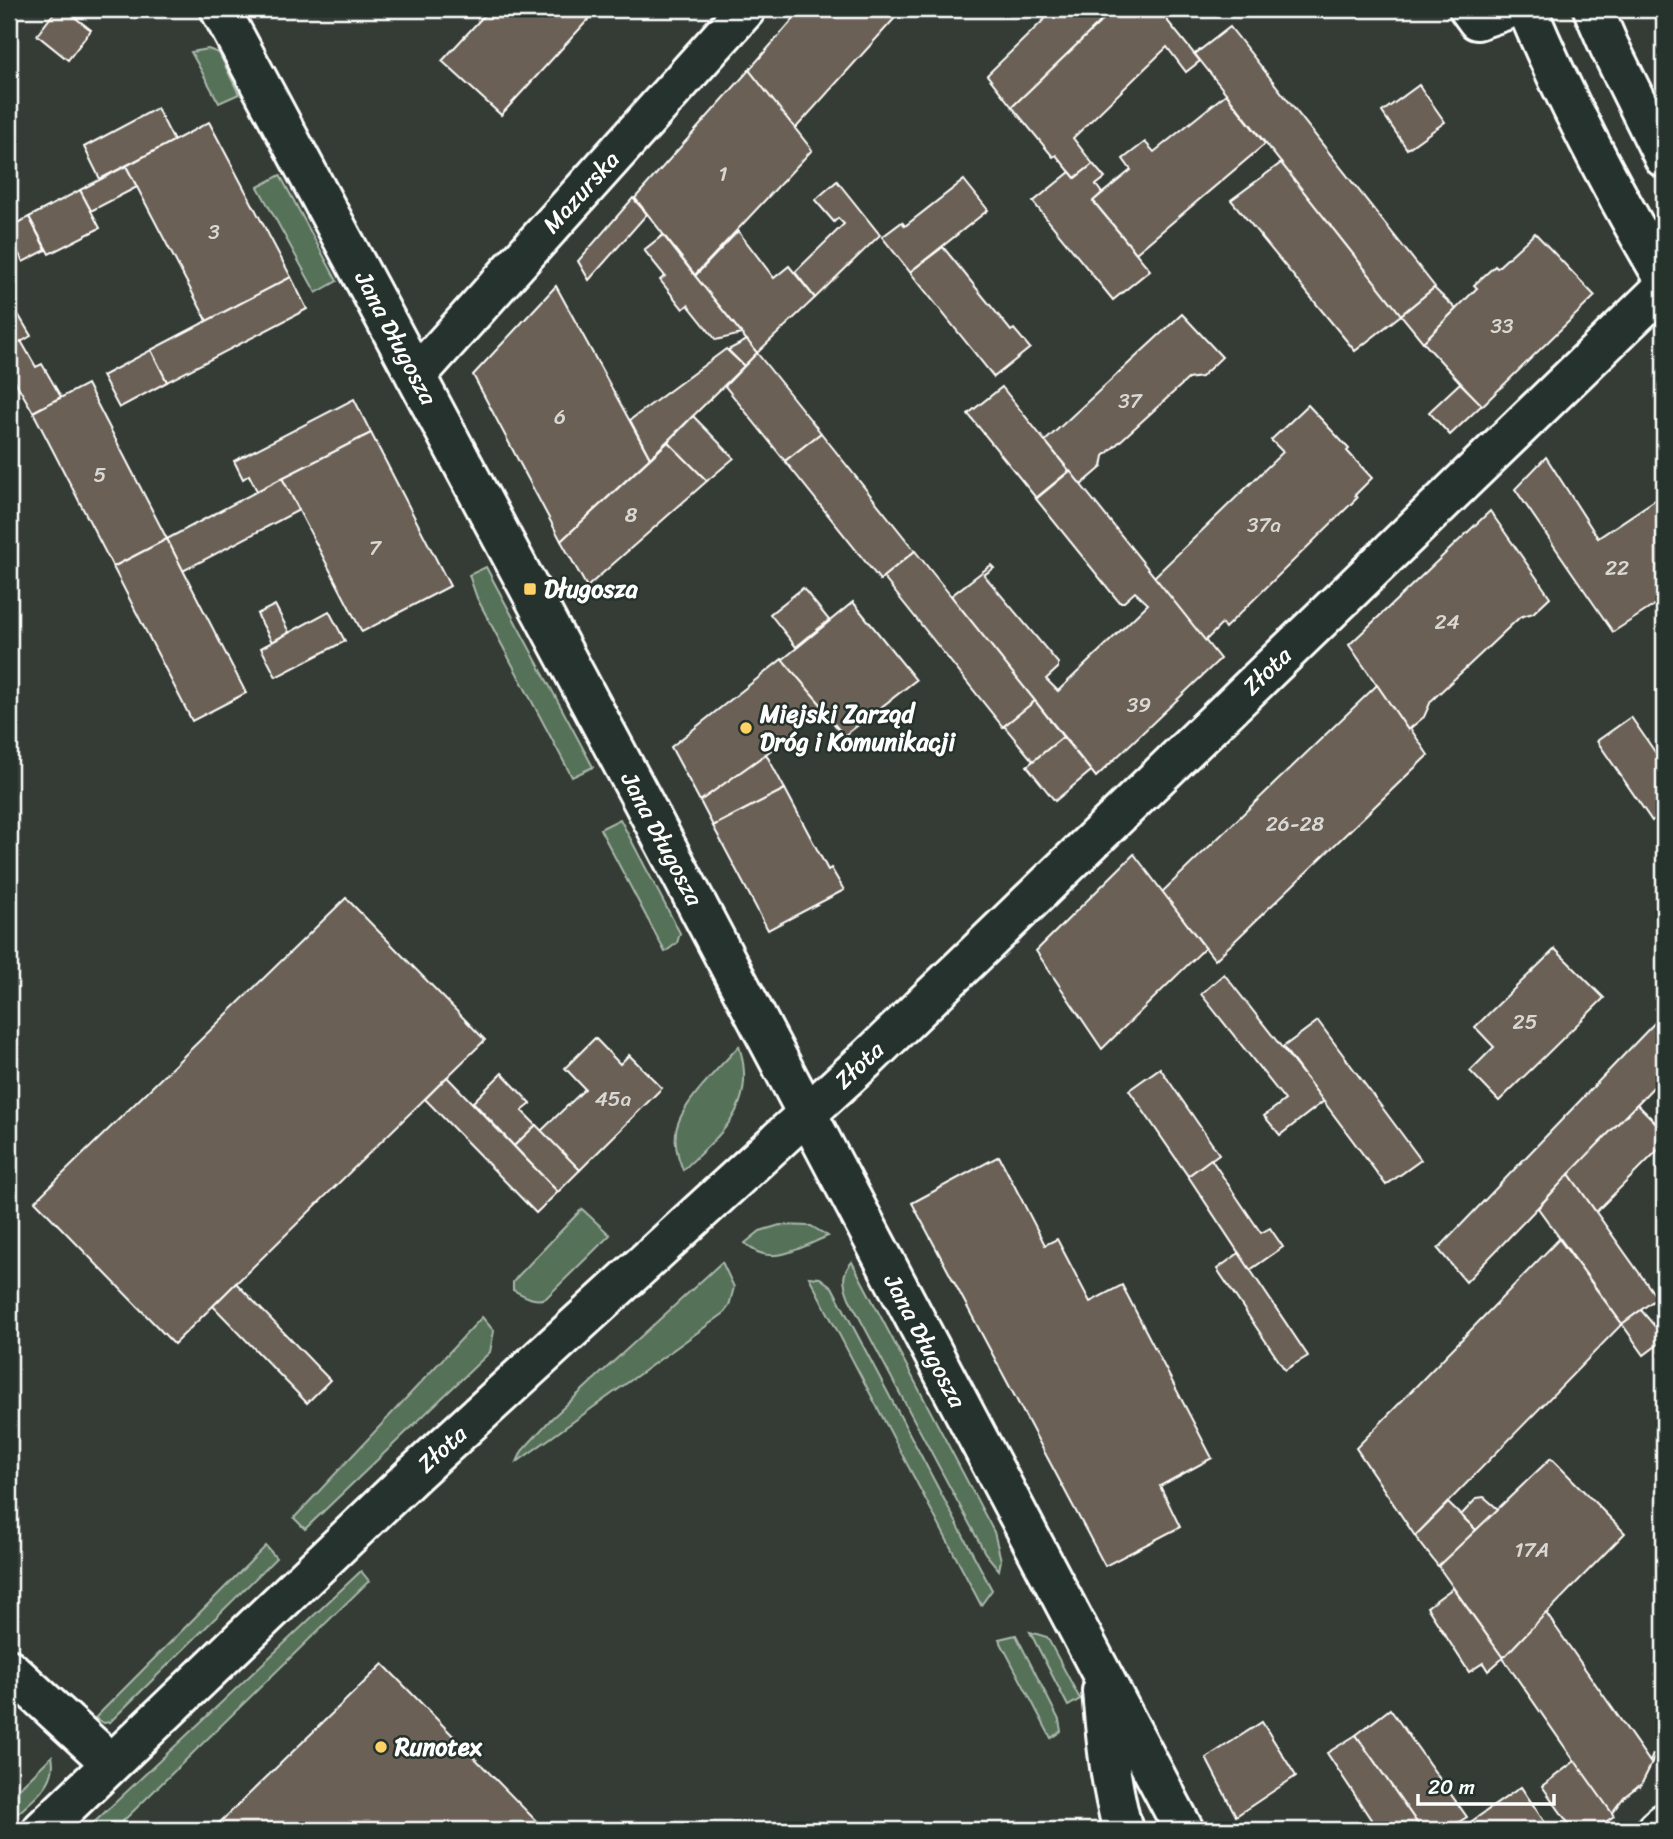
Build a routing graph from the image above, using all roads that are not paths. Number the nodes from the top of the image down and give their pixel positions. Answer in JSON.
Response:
{"nodes":[{"id":1,"x":220,"y":9,"type":"edge"},
{"id":2,"x":746,"y":9,"type":"edge"},
{"id":3,"x":1469,"y":9,"type":"edge"},
{"id":4,"x":1509,"y":9,"type":"edge"},
{"id":5,"x":1527,"y":9,"type":"edge"},
{"id":6,"x":1593,"y":9,"type":"edge"},
{"id":7,"x":1664,"y":158,"type":"edge"},
{"id":8,"x":1664,"y":278,"type":"edge"},
{"id":9,"x":1664,"y":287,"type":"edge"},
{"id":10,"x":416,"y":376,"type":"junction"},
{"id":11,"x":807,"y":1115,"type":"junction"},
{"id":12,"x":9,"y":1669,"type":"edge"},
{"id":13,"x":1100,"y":1671,"type":"junction"},
{"id":14,"x":111,"y":1763,"type":"junction"},
{"id":15,"x":1664,"y":1823,"type":"edge"},
{"id":16,"x":42,"y":1830,"type":"edge"},
{"id":17,"x":1123,"y":1830,"type":"edge"},
{"id":18,"x":1184,"y":1830,"type":"edge"},
{"id":19,"x":1656,"y":1830,"type":"edge"}],
"edges":[{"from":1,"to":10,"type":"street","name":"Jana Długosza"},
{"from":2,"to":10,"type":"street","name":"Mazurska"},
{"from":3,"to":4,"type":"street"},
{"from":5,"to":8,"type":"street"},
{"from":6,"to":7,"type":"street"},
{"from":9,"to":11,"type":"street","name":"Złota"},
{"from":10,"to":11,"type":"street","name":"Jana Długosza"},
{"from":11,"to":13,"type":"street","name":"Jana Długosza"},
{"from":11,"to":14,"type":"street","name":"Złota"},
{"from":12,"to":14,"type":"street"},
{"from":13,"to":17,"type":"street","name":"Jana Długosza"},
{"from":13,"to":18,"type":"street","name":"Jana Długosza"},
{"from":14,"to":16,"type":"street","name":"Złota"},
{"from":15,"to":19,"type":"street"}]}
